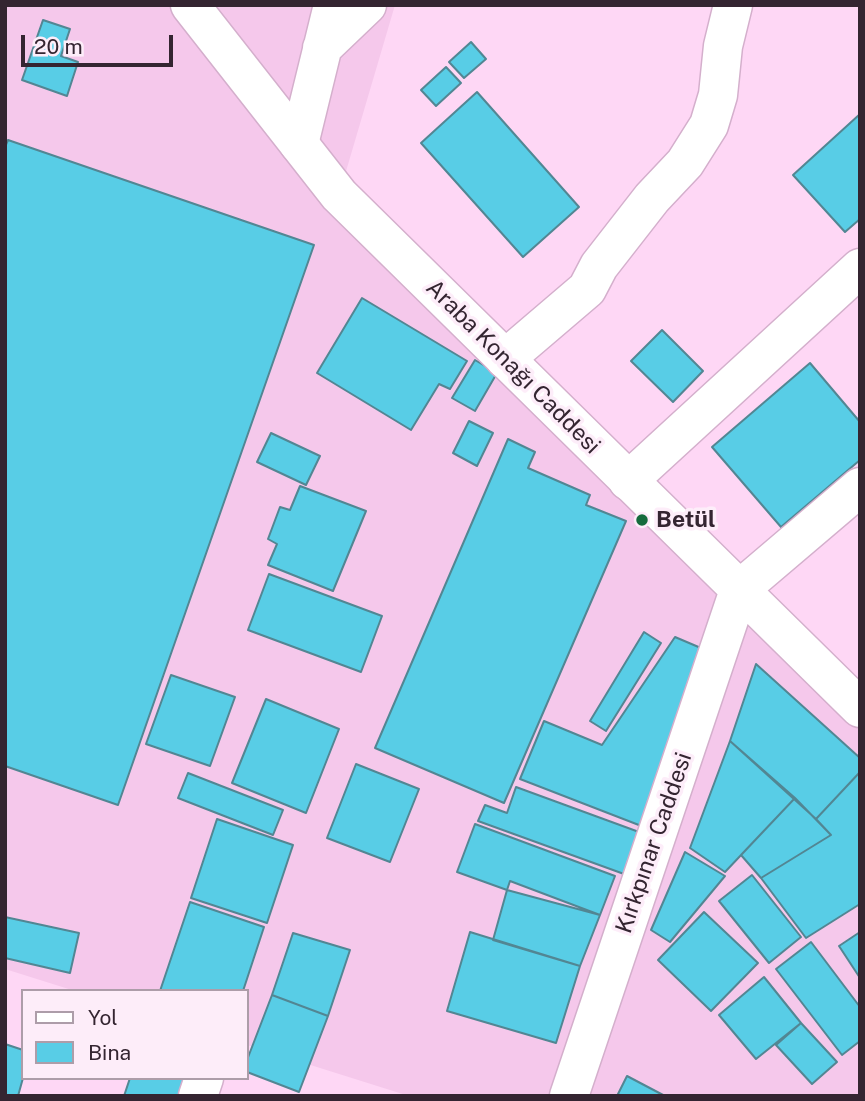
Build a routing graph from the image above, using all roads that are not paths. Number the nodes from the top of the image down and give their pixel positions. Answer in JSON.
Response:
{"nodes":[{"id":1,"x":190,"y":5,"type":"edge"},
{"id":2,"x":333,"y":5,"type":"edge"},
{"id":3,"x":367,"y":5,"type":"edge"},
{"id":4,"x":733,"y":5,"type":"edge"},
{"id":5,"x":322,"y":48,"type":"junction"},
{"id":6,"x":299,"y":144,"type":"junction"},
{"id":7,"x":860,"y":268,"type":"edge"},
{"id":8,"x":505,"y":359,"type":"junction"},
{"id":9,"x":628,"y":481,"type":"junction"},
{"id":10,"x":860,"y":487,"type":"edge"},
{"id":11,"x":739,"y":590,"type":"junction"},
{"id":12,"x":860,"y":708,"type":"edge"},
{"id":13,"x":569,"y":1096,"type":"edge"}],
"edges":[{"from":1,"to":6,"type":"main road","name":"Araba Konağı Caddesi"},
{"from":2,"to":5,"type":"main road"},
{"from":3,"to":5,"type":"main road"},
{"from":4,"to":8,"type":"main road"},
{"from":5,"to":6,"type":"main road"},
{"from":6,"to":8,"type":"main road","name":"Araba Konağı Caddesi"},
{"from":7,"to":9,"type":"main road"},
{"from":8,"to":9,"type":"main road","name":"Araba Konağı Caddesi"},
{"from":9,"to":11,"type":"main road","name":"Araba Konağı Caddesi"},
{"from":10,"to":11,"type":"main road"},
{"from":11,"to":12,"type":"main road","name":"Araba Konağı Caddesi"},
{"from":11,"to":13,"type":"main road","name":"Kırkpınar Caddesi"}]}
